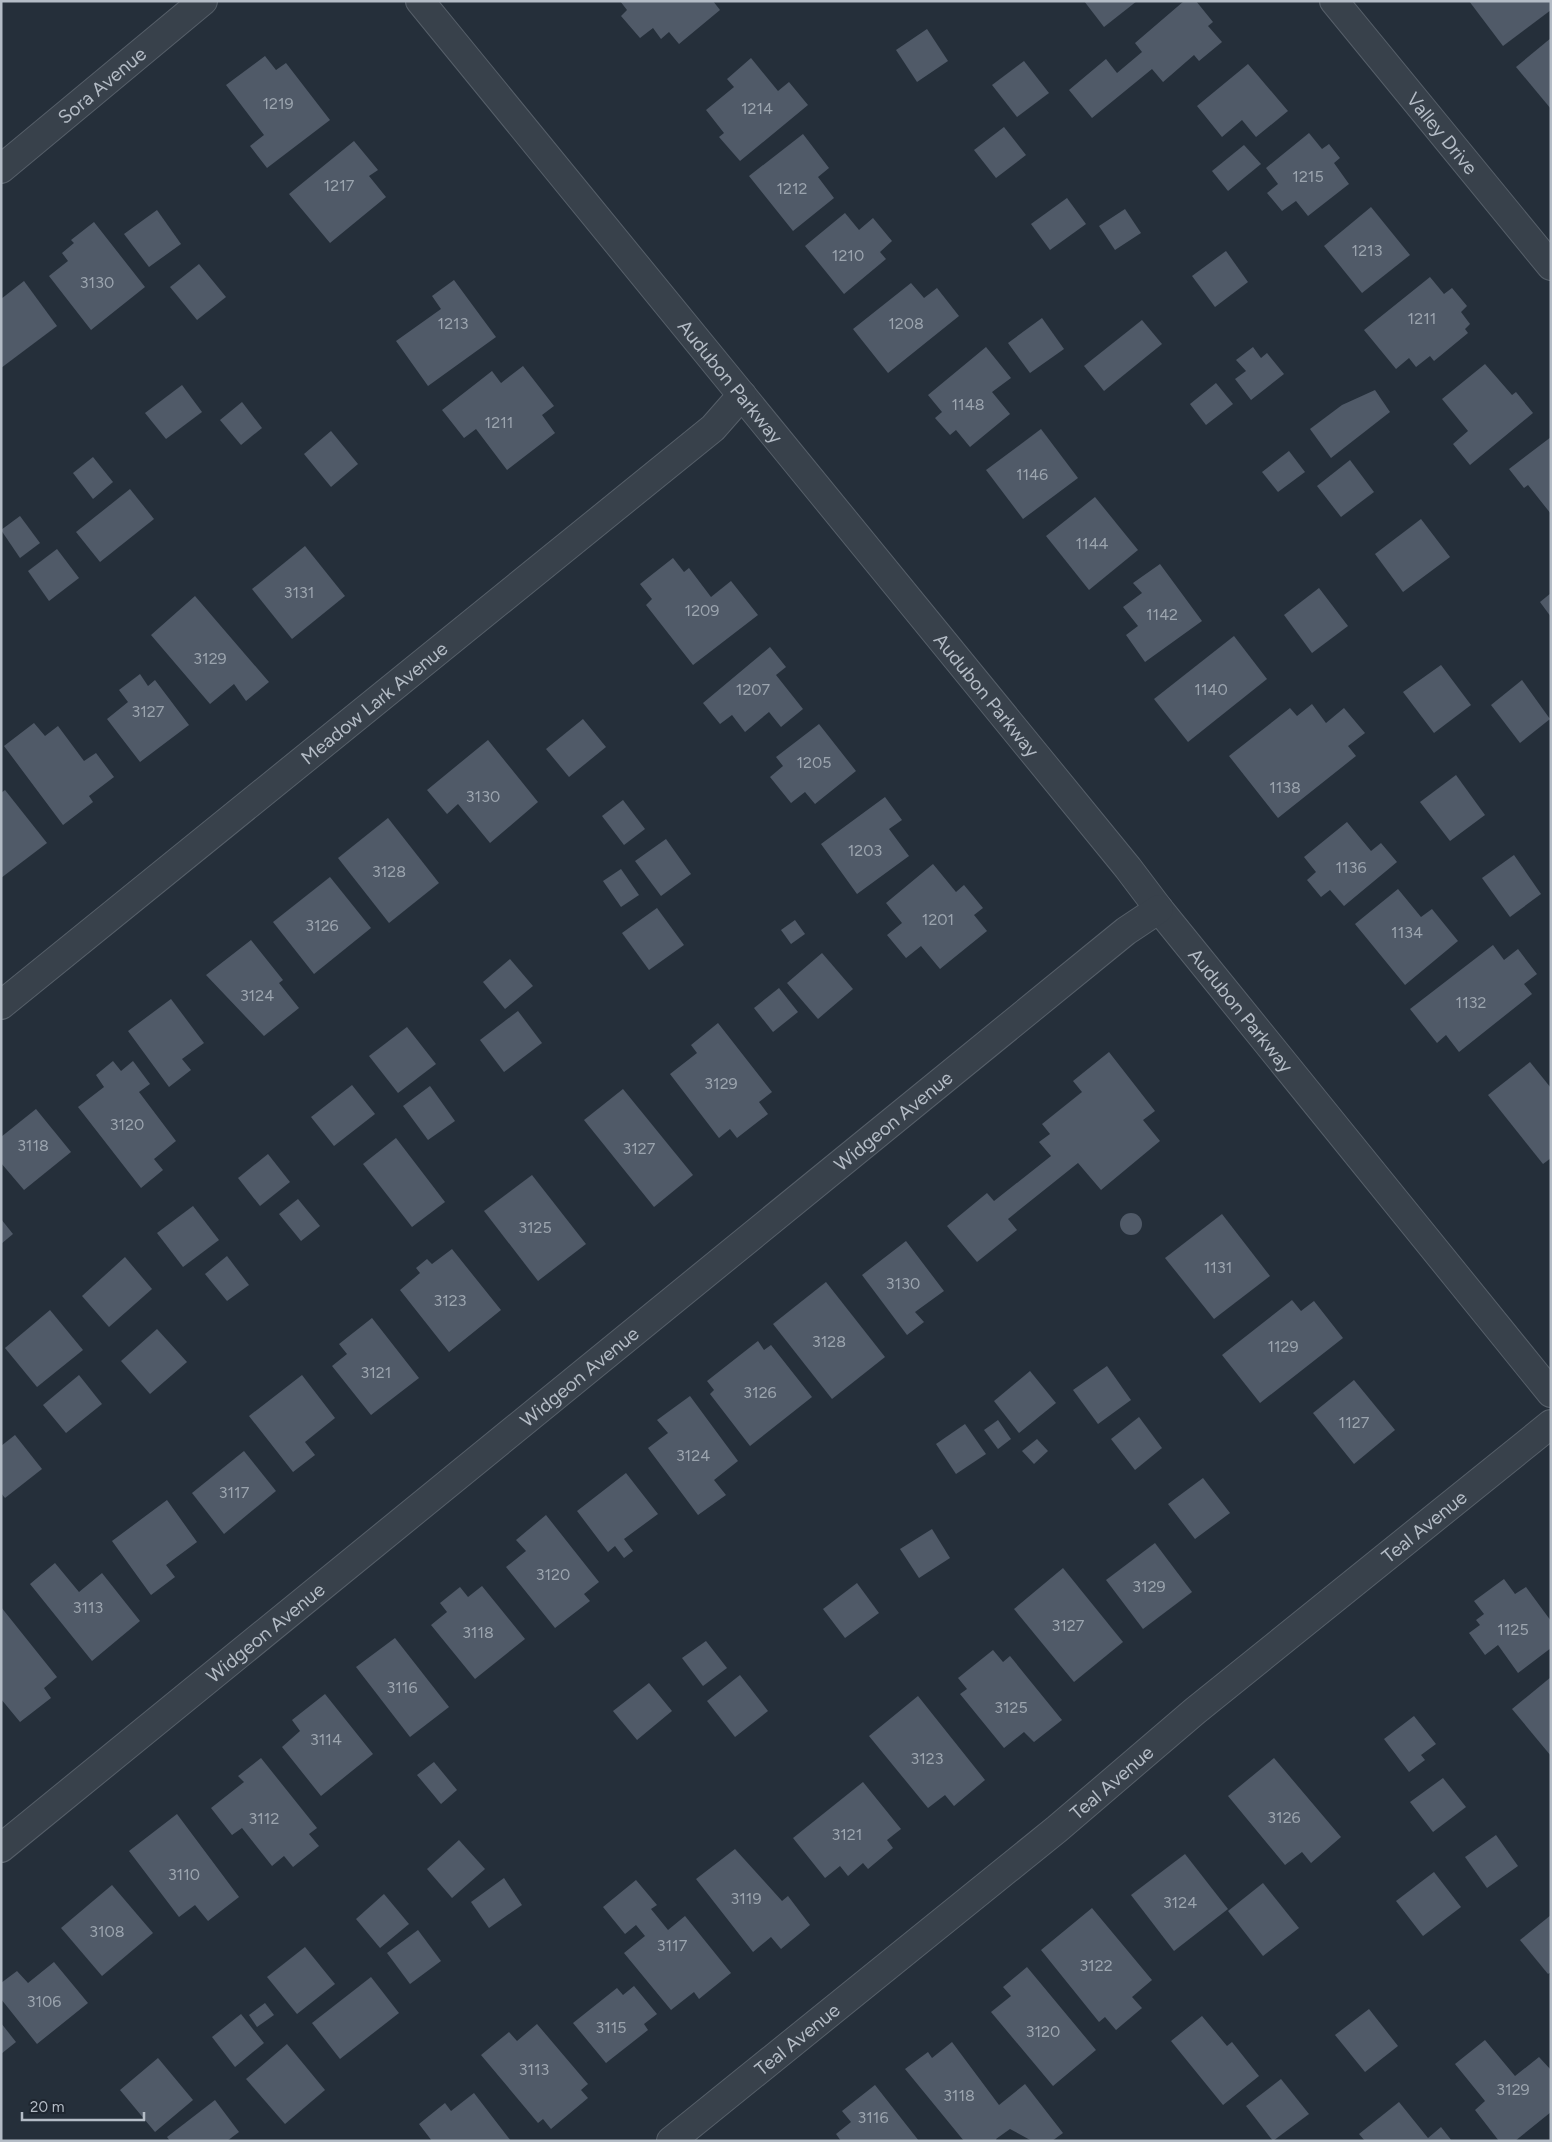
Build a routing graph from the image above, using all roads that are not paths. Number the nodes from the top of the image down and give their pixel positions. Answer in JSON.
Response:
{"nodes":[{"id":1,"x":203,"y":1,"type":"edge"},
{"id":2,"x":420,"y":1,"type":"edge"},
{"id":3,"x":1334,"y":1,"type":"edge"},
{"id":4,"x":1,"y":169,"type":"edge"},
{"id":5,"x":1551,"y":266,"type":"edge"},
{"id":6,"x":742,"y":395,"type":"junction"},
{"id":7,"x":1159,"y":909,"type":"junction"},
{"id":8,"x":1,"y":1005,"type":"edge"},
{"id":9,"x":1551,"y":1392,"type":"edge"},
{"id":10,"x":1551,"y":1424,"type":"edge"},
{"id":11,"x":1,"y":1848,"type":"edge"},
{"id":12,"x":671,"y":2141,"type":"edge"}],
"edges":[{"from":1,"to":4,"type":"street","name":"Sora Avenue"},
{"from":2,"to":6,"type":"street","name":"Audubon Parkway"},
{"from":3,"to":5,"type":"street","name":"Valley Drive"},
{"from":6,"to":7,"type":"street","name":"Audubon Parkway"},
{"from":6,"to":8,"type":"street","name":"Meadow Lark Avenue"},
{"from":7,"to":9,"type":"street","name":"Audubon Parkway"},
{"from":7,"to":11,"type":"street","name":"Widgeon Avenue"},
{"from":10,"to":12,"type":"street","name":"Teal Avenue"}]}
